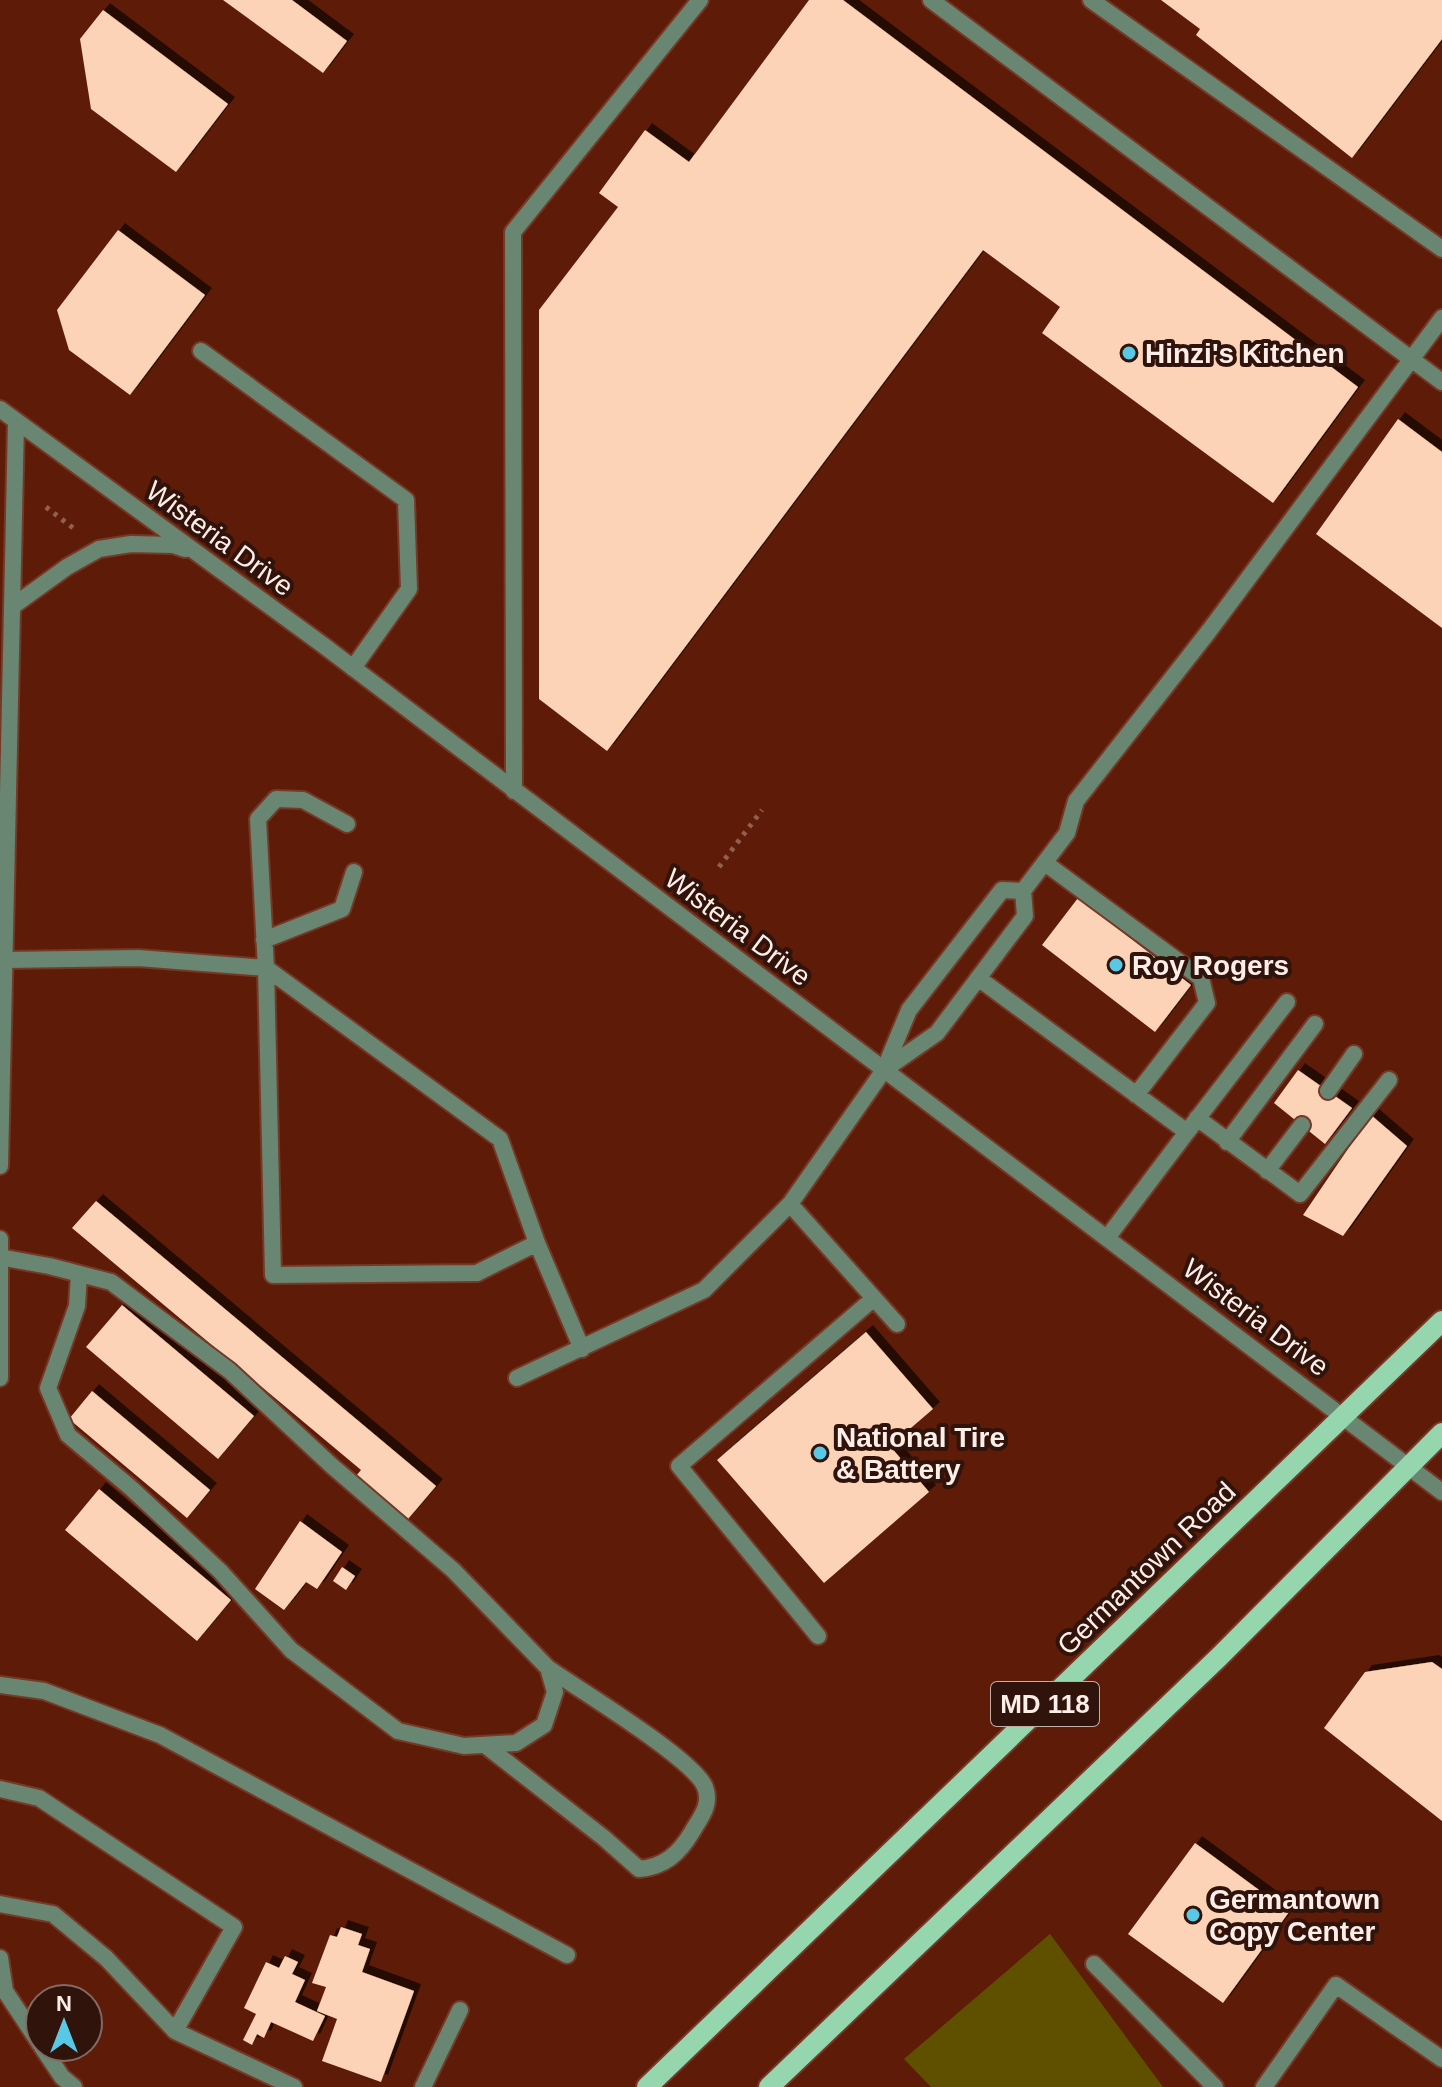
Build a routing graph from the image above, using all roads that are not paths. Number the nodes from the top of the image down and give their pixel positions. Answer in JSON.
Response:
{"nodes":[{"id":1,"x":700,"y":0,"type":"edge"},
{"id":2,"x":931,"y":0,"type":"edge"},
{"id":3,"x":1091,"y":0,"type":"edge"},
{"id":4,"x":1442,"y":249,"type":"edge"},
{"id":5,"x":1442,"y":318,"type":"edge"},
{"id":6,"x":201,"y":351,"type":"dead end"},
{"id":7,"x":1412,"y":359,"type":"junction"},
{"id":8,"x":1442,"y":382,"type":"edge"},
{"id":9,"x":0,"y":409,"type":"edge"},
{"id":10,"x":16,"y":422,"type":"junction"},
{"id":11,"x":195,"y":552,"type":"junction"},
{"id":12,"x":13,"y":606,"type":"junction"},
{"id":13,"x":353,"y":668,"type":"junction"},
{"id":14,"x":514,"y":791,"type":"junction"},
{"id":15,"x":347,"y":824,"type":"dead end"},
{"id":16,"x":1045,"y":863,"type":"junction"},
{"id":17,"x":354,"y":872,"type":"dead end"},
{"id":18,"x":1023,"y":891,"type":"junction"},
{"id":19,"x":264,"y":940,"type":"junction"},
{"id":20,"x":5,"y":960,"type":"junction"},
{"id":21,"x":266,"y":968,"type":"junction"},
{"id":22,"x":978,"y":978,"type":"junction"},
{"id":23,"x":1287,"y":1002,"type":"dead end"},
{"id":24,"x":1315,"y":1024,"type":"dead end"},
{"id":25,"x":1354,"y":1054,"type":"dead end"},
{"id":26,"x":884,"y":1070,"type":"junction"},
{"id":27,"x":1389,"y":1080,"type":"dead end"},
{"id":28,"x":1328,"y":1091,"type":"dead end"},
{"id":29,"x":1136,"y":1095,"type":"junction"},
{"id":30,"x":1197,"y":1118,"type":"junction"},
{"id":31,"x":1302,"y":1125,"type":"dead end"},
{"id":32,"x":1187,"y":1132,"type":"junction"},
{"id":33,"x":1227,"y":1142,"type":"junction"},
{"id":34,"x":0,"y":1166,"type":"edge"},
{"id":35,"x":1267,"y":1171,"type":"junction"},
{"id":36,"x":790,"y":1204,"type":"junction"},
{"id":37,"x":1107,"y":1238,"type":"junction"},
{"id":38,"x":0,"y":1239,"type":"edge"},
{"id":39,"x":537,"y":1243,"type":"junction"},
{"id":40,"x":0,"y":1257,"type":"edge"},
{"id":41,"x":79,"y":1274,"type":"junction"},
{"id":42,"x":0,"y":1298,"type":"edge"},
{"id":43,"x":873,"y":1299,"type":"junction"},
{"id":44,"x":1442,"y":1321,"type":"edge"},
{"id":45,"x":897,"y":1324,"type":"dead end"},
{"id":46,"x":582,"y":1349,"type":"junction"},
{"id":47,"x":0,"y":1378,"type":"edge"},
{"id":48,"x":517,"y":1378,"type":"dead end"},
{"id":49,"x":0,"y":1384,"type":"edge"},
{"id":50,"x":1344,"y":1416,"type":"junction"},
{"id":51,"x":1442,"y":1433,"type":"edge"},
{"id":52,"x":1407,"y":1466,"type":"junction"},
{"id":53,"x":1442,"y":1492,"type":"edge"},
{"id":54,"x":818,"y":1636,"type":"dead end"},
{"id":55,"x":548,"y":1668,"type":"junction"},
{"id":56,"x":0,"y":1685,"type":"edge"},
{"id":57,"x":485,"y":1745,"type":"junction"},
{"id":58,"x":0,"y":1789,"type":"edge"},
{"id":59,"x":0,"y":1904,"type":"edge"},
{"id":60,"x":567,"y":1955,"type":"dead end"},
{"id":61,"x":0,"y":1958,"type":"edge"},
{"id":62,"x":1094,"y":1964,"type":"dead end"},
{"id":63,"x":460,"y":2010,"type":"dead end"},
{"id":64,"x":24,"y":2020,"type":"edge"},
{"id":65,"x":175,"y":2031,"type":"junction"},
{"id":66,"x":1442,"y":2059,"type":"edge"},
{"id":67,"x":51,"y":2063,"type":"edge"},
{"id":68,"x":62,"y":2084,"type":"edge"},
{"id":69,"x":294,"y":2087,"type":"edge"},
{"id":70,"x":423,"y":2087,"type":"edge"},
{"id":71,"x":647,"y":2087,"type":"edge"},
{"id":72,"x":769,"y":2087,"type":"edge"},
{"id":73,"x":1215,"y":2087,"type":"edge"},
{"id":74,"x":1264,"y":2087,"type":"edge"}],
"edges":[{"from":1,"to":14,"type":"street"},
{"from":2,"to":7,"type":"street"},
{"from":3,"to":4,"type":"street"},
{"from":5,"to":7,"type":"street"},
{"from":6,"to":13,"type":"street"},
{"from":7,"to":8,"type":"street"},
{"from":7,"to":16,"type":"street"},
{"from":9,"to":10,"type":"street","name":"Wisteria Drive"},
{"from":10,"to":11,"type":"street","name":"Wisteria Drive"},
{"from":10,"to":12,"type":"street"},
{"from":11,"to":12,"type":"street"},
{"from":11,"to":13,"type":"street","name":"Wisteria Drive"},
{"from":12,"to":20,"type":"street"},
{"from":13,"to":14,"type":"street","name":"Wisteria Drive"},
{"from":14,"to":26,"type":"street","name":"Wisteria Drive"},
{"from":15,"to":19,"type":"street"},
{"from":16,"to":18,"type":"street"},
{"from":16,"to":29,"type":"street"},
{"from":17,"to":19,"type":"street"},
{"from":18,"to":22,"type":"street"},
{"from":18,"to":26,"type":"street"},
{"from":19,"to":21,"type":"street"},
{"from":20,"to":21,"type":"street"},
{"from":20,"to":34,"type":"street"},
{"from":21,"to":39,"type":"street"},
{"from":21,"to":39,"type":"street"},
{"from":22,"to":26,"type":"street"},
{"from":22,"to":29,"type":"street"},
{"from":23,"to":30,"type":"street"},
{"from":24,"to":33,"type":"street"},
{"from":25,"to":28,"type":"street"},
{"from":26,"to":36,"type":"street"},
{"from":26,"to":37,"type":"street","name":"Wisteria Drive"},
{"from":27,"to":35,"type":"street"},
{"from":29,"to":32,"type":"street"},
{"from":30,"to":32,"type":"street"},
{"from":30,"to":33,"type":"street"},
{"from":31,"to":35,"type":"street"},
{"from":32,"to":37,"type":"street"},
{"from":33,"to":35,"type":"street"},
{"from":36,"to":43,"type":"street"},
{"from":36,"to":46,"type":"street"},
{"from":37,"to":50,"type":"street","name":"Wisteria Drive"},
{"from":38,"to":40,"type":"street"},
{"from":39,"to":46,"type":"street"},
{"from":40,"to":41,"type":"street"},
{"from":40,"to":42,"type":"street"},
{"from":41,"to":55,"type":"street"},
{"from":41,"to":57,"type":"street"},
{"from":42,"to":47,"type":"street"},
{"from":43,"to":45,"type":"street"},
{"from":43,"to":54,"type":"street"},
{"from":44,"to":50,"type":"main road","name":"Germantown Road","number":"MD 118"},
{"from":46,"to":48,"type":"street"},
{"from":47,"to":49,"type":"street"},
{"from":50,"to":52,"type":"street","name":"Wisteria Drive"},
{"from":50,"to":71,"type":"main road","name":"Germantown Road","number":"MD 118"},
{"from":51,"to":52,"type":"main road","number":"MD 118"},
{"from":52,"to":53,"type":"street","name":"Wisteria Drive"},
{"from":52,"to":72,"type":"main road","number":"MD 118"},
{"from":55,"to":57,"type":"street"},
{"from":55,"to":57,"type":"street"},
{"from":56,"to":60,"type":"street"},
{"from":58,"to":65,"type":"street"},
{"from":59,"to":65,"type":"street"},
{"from":61,"to":64,"type":"street"},
{"from":62,"to":73,"type":"street"},
{"from":63,"to":70,"type":"street"},
{"from":65,"to":69,"type":"street"},
{"from":66,"to":74,"type":"street"},
{"from":67,"to":68,"type":"street"}]}
